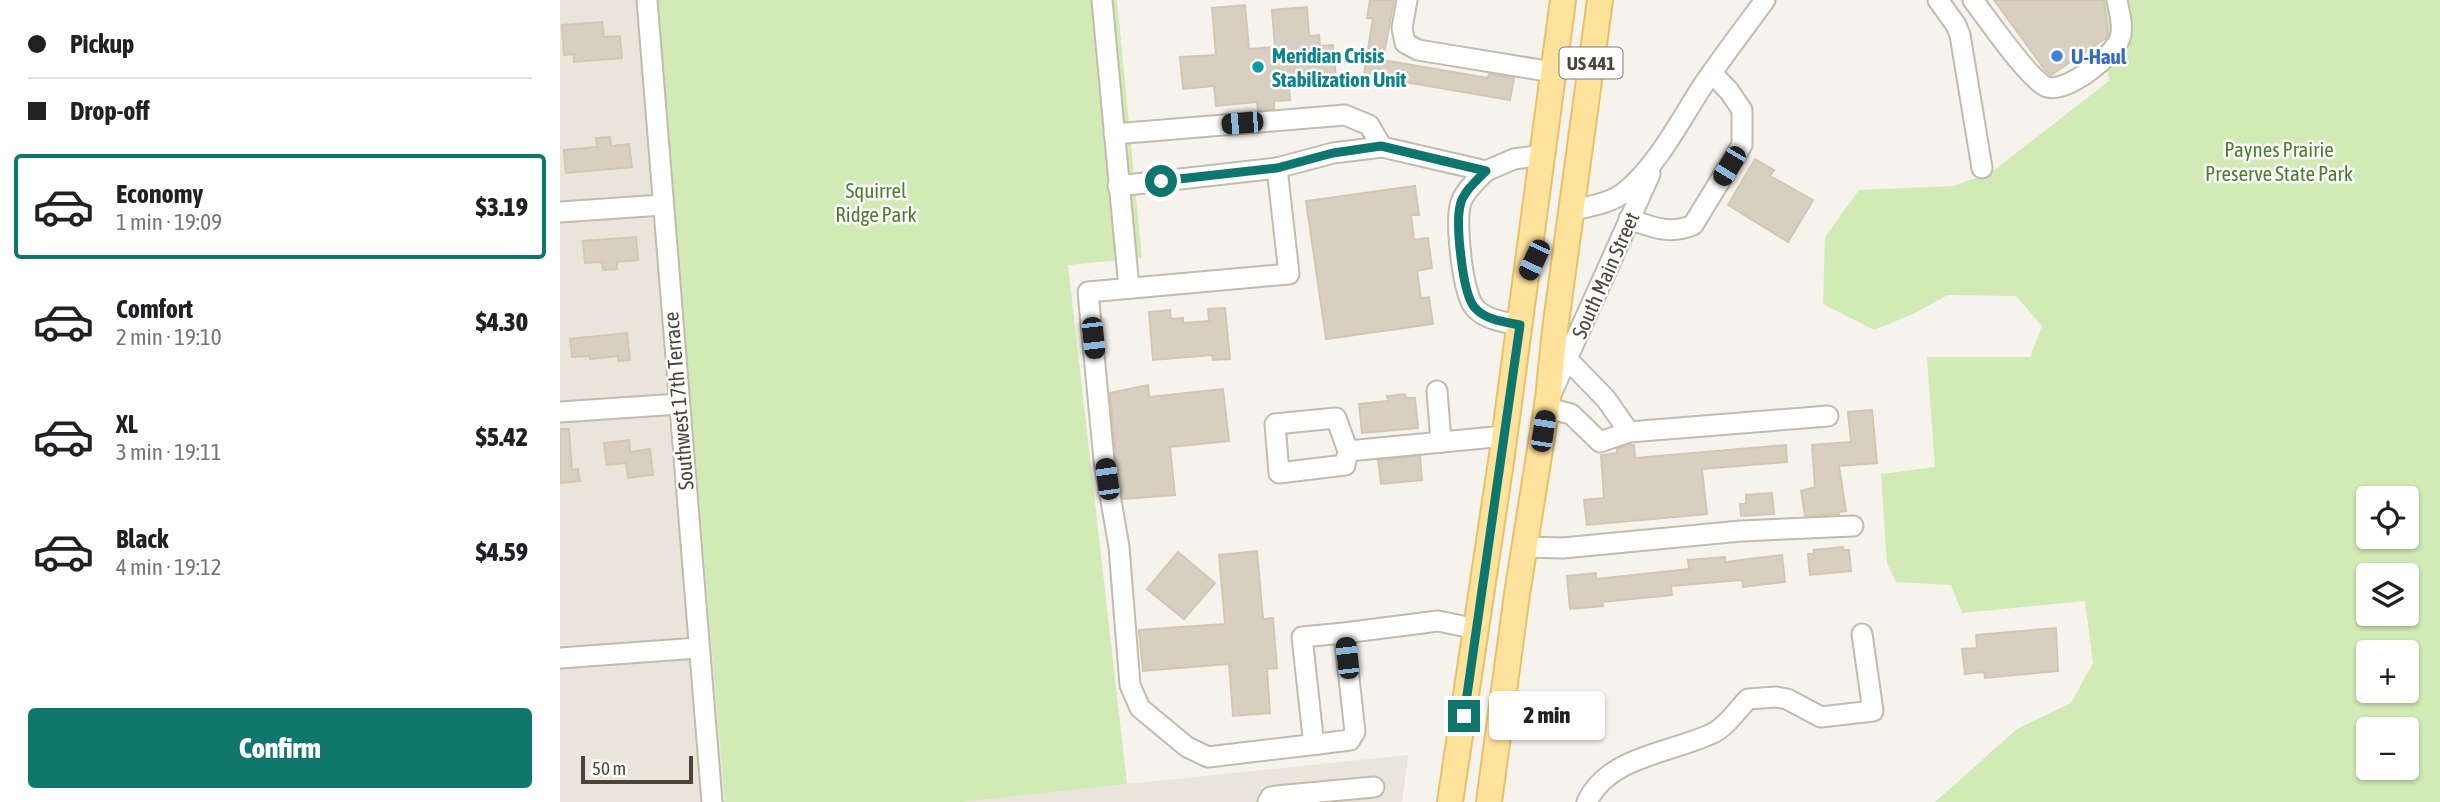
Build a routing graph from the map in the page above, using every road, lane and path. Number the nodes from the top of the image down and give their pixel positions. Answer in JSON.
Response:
{"nodes":[{"id":1,"x":647,"y":0,"type":"edge"},
{"id":2,"x":1102,"y":0,"type":"edge"},
{"id":3,"x":1407,"y":0,"type":"edge"},
{"id":4,"x":1563,"y":0,"type":"edge"},
{"id":5,"x":1600,"y":0,"type":"edge"},
{"id":6,"x":1765,"y":0,"type":"edge"},
{"id":7,"x":1938,"y":0,"type":"edge"},
{"id":8,"x":1973,"y":0,"type":"edge"},
{"id":9,"x":2118,"y":0,"type":"edge"},
{"id":10,"x":1553,"y":72,"type":"junction"},
{"id":11,"x":1712,"y":73,"type":"junction"},
{"id":12,"x":1114,"y":134,"type":"junction"},
{"id":13,"x":1381,"y":146,"type":"junction"},
{"id":14,"x":1661,"y":151,"type":"junction"},
{"id":15,"x":1542,"y":155,"type":"junction"},
{"id":16,"x":1277,"y":168,"type":"junction"},
{"id":17,"x":1982,"y":168,"type":"dead end"},
{"id":18,"x":1486,"y":171,"type":"junction"},
{"id":19,"x":1118,"y":186,"type":"junction"},
{"id":20,"x":662,"y":205,"type":"junction"},
{"id":21,"x":1572,"y":211,"type":"junction"},
{"id":22,"x":560,"y":212,"type":"edge"},
{"id":23,"x":1629,"y":219,"type":"junction"},
{"id":24,"x":1526,"y":277,"type":"junction"},
{"id":25,"x":1129,"y":288,"type":"junction"},
{"id":26,"x":1520,"y":325,"type":"junction"},
{"id":27,"x":1555,"y":330,"type":"junction"},
{"id":28,"x":1568,"y":360,"type":"junction"},
{"id":29,"x":1437,"y":391,"type":"dead end"},
{"id":30,"x":678,"y":404,"type":"junction"},
{"id":31,"x":1547,"y":404,"type":"junction"},
{"id":32,"x":560,"y":412,"type":"edge"},
{"id":33,"x":1828,"y":416,"type":"dead end"},
{"id":34,"x":1629,"y":432,"type":"junction"},
{"id":35,"x":1505,"y":436,"type":"junction"},
{"id":36,"x":1441,"y":442,"type":"junction"},
{"id":37,"x":1348,"y":451,"type":"dead end"},
{"id":38,"x":1853,"y":526,"type":"dead end"},
{"id":39,"x":1524,"y":547,"type":"junction"},
{"id":40,"x":1477,"y":629,"type":"junction"},
{"id":41,"x":1344,"y":633,"type":"junction"},
{"id":42,"x":1862,"y":634,"type":"dead end"},
{"id":43,"x":1511,"y":637,"type":"junction"},
{"id":44,"x":698,"y":648,"type":"junction"},
{"id":45,"x":560,"y":658,"type":"edge"},
{"id":46,"x":1318,"y":744,"type":"junction"},
{"id":47,"x":1374,"y":786,"type":"dead end"},
{"id":48,"x":712,"y":802,"type":"edge"},
{"id":49,"x":1268,"y":802,"type":"edge"},
{"id":50,"x":1450,"y":802,"type":"edge"},
{"id":51,"x":1489,"y":802,"type":"edge"},
{"id":52,"x":1587,"y":802,"type":"edge"}],
"edges":[{"from":1,"to":20,"type":"street","name":"Southwest 17th Terrace"},
{"from":2,"to":12,"type":"street"},
{"from":3,"to":10,"type":"street"},
{"from":4,"to":10,"type":"main road","number":"US 441"},
{"from":5,"to":21,"type":"main road","number":"US 441"},
{"from":6,"to":11,"type":"street","name":"South Main Street"},
{"from":7,"to":17,"type":"street"},
{"from":8,"to":9,"type":"street"},
{"from":10,"to":15,"type":"main road","number":"US 441"},
{"from":11,"to":14,"type":"street","name":"South Main Street"},
{"from":11,"to":23,"type":"street"},
{"from":12,"to":13,"type":"street"},
{"from":12,"to":19,"type":"street"},
{"from":13,"to":16,"type":"street"},
{"from":13,"to":18,"type":"street"},
{"from":14,"to":21,"type":"street","name":"South Main Street"},
{"from":14,"to":23,"type":"street","name":"South Main Street"},
{"from":15,"to":18,"type":"street"},
{"from":15,"to":24,"type":"main road","number":"US 441"},
{"from":16,"to":19,"type":"street"},
{"from":16,"to":25,"type":"street"},
{"from":18,"to":26,"type":"street"},
{"from":19,"to":25,"type":"street"},
{"from":20,"to":22,"type":"street"},
{"from":20,"to":30,"type":"street","name":"Southwest 17th Terrace"},
{"from":21,"to":24,"type":"main road"},
{"from":21,"to":27,"type":"main road","number":"US 441"},
{"from":23,"to":28,"type":"street","name":"South Main Street"},
{"from":24,"to":26,"type":"main road","number":"US 441"},
{"from":25,"to":46,"type":"street"},
{"from":26,"to":27,"type":"main road"},
{"from":26,"to":35,"type":"main road","number":"US 441"},
{"from":27,"to":31,"type":"main road","number":"US 441"},
{"from":28,"to":31,"type":"street","name":"South Main Street"},
{"from":28,"to":34,"type":"street"},
{"from":29,"to":36,"type":"street"},
{"from":30,"to":32,"type":"street"},
{"from":30,"to":44,"type":"street","name":"Southwest 17th Terrace"},
{"from":31,"to":34,"type":"street"},
{"from":31,"to":39,"type":"main road","number":"US 441"},
{"from":33,"to":34,"type":"street"},
{"from":35,"to":36,"type":"street"},
{"from":35,"to":40,"type":"main road","number":"US 441"},
{"from":36,"to":37,"type":"street"},
{"from":38,"to":39,"type":"street"},
{"from":39,"to":43,"type":"main road","number":"US 441"},
{"from":40,"to":41,"type":"street"},
{"from":40,"to":43,"type":"main road"},
{"from":40,"to":50,"type":"main road","number":"US 441"},
{"from":41,"to":46,"type":"street"},
{"from":41,"to":46,"type":"street"},
{"from":42,"to":52,"type":"street"},
{"from":43,"to":51,"type":"main road","number":"US 441"},
{"from":44,"to":45,"type":"street"},
{"from":44,"to":48,"type":"street","name":"Southwest 17th Terrace"},
{"from":47,"to":49,"type":"street"}]}
